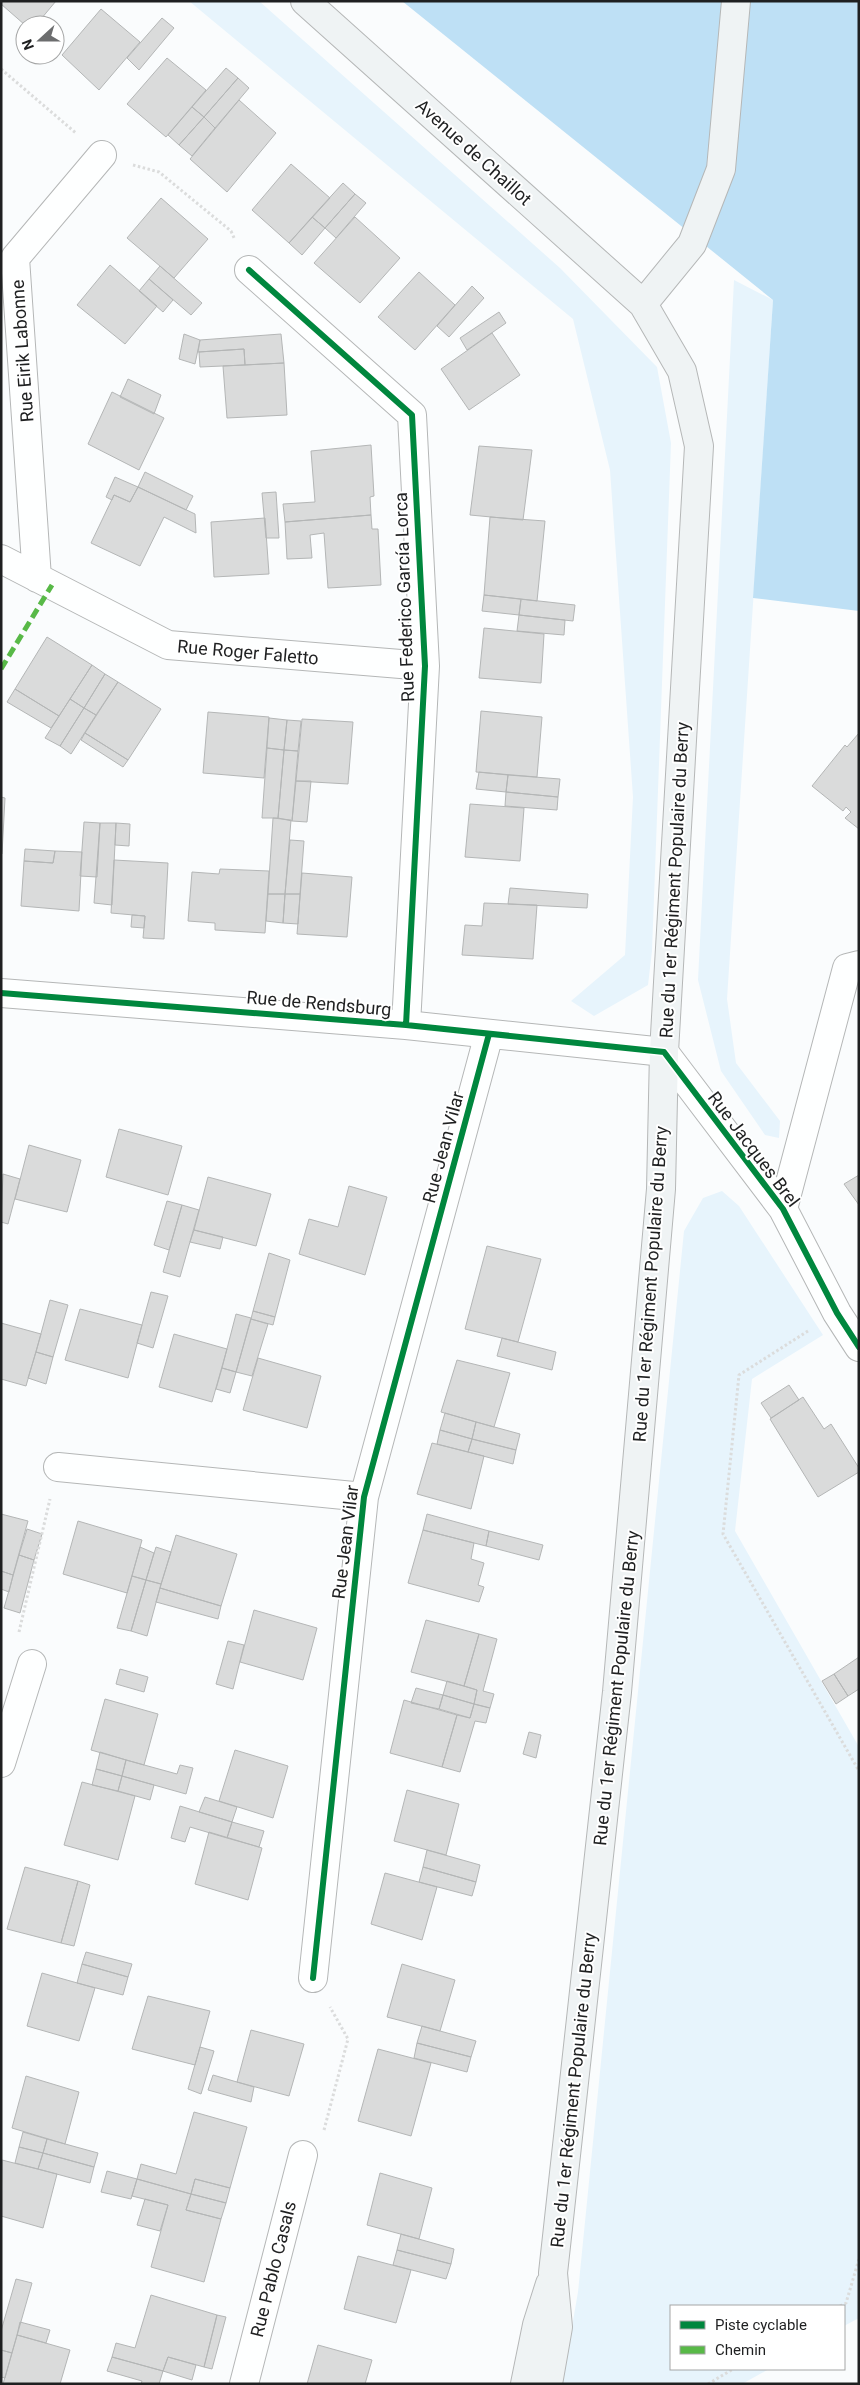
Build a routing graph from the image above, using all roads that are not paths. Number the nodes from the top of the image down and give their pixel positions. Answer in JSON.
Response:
{"nodes":[{"id":1,"x":304,"y":1,"type":"edge"},
{"id":2,"x":736,"y":1,"type":"edge"},
{"id":3,"x":102,"y":155,"type":"dead end"},
{"id":4,"x":249,"y":270,"type":"dead end"},
{"id":5,"x":643,"y":304,"type":"junction"},
{"id":6,"x":1,"y":559,"type":"edge"},
{"id":7,"x":37,"y":578,"type":"junction"},
{"id":8,"x":425,"y":666,"type":"junction"},
{"id":9,"x":859,"y":965,"type":"edge"},
{"id":10,"x":1,"y":993,"type":"edge"},
{"id":11,"x":406,"y":1025,"type":"junction"},
{"id":12,"x":489,"y":1034,"type":"junction"},
{"id":13,"x":664,"y":1052,"type":"junction"},
{"id":14,"x":783,"y":1209,"type":"junction"},
{"id":15,"x":859,"y":1347,"type":"edge"},
{"id":16,"x":58,"y":1467,"type":"road end"},
{"id":17,"x":364,"y":1497,"type":"junction"},
{"id":18,"x":32,"y":1664,"type":"road end"},
{"id":19,"x":1,"y":1763,"type":"edge"},
{"id":20,"x":313,"y":1978,"type":"road end"},
{"id":21,"x":303,"y":2155,"type":"road end"},
{"id":22,"x":553,"y":2273,"type":"junction"},
{"id":23,"x":244,"y":2384,"type":"edge"},
{"id":24,"x":525,"y":2384,"type":"edge"},
{"id":25,"x":548,"y":2384,"type":"edge"}],
"edges":[{"from":1,"to":5,"type":"main road","name":"Avenue de Chaillot"},
{"from":2,"to":5,"type":"main road"},
{"from":3,"to":7,"type":"street","name":"Rue Eirik Labonne"},
{"from":4,"to":8,"type":"street","name":"Rue Federico García Lorca"},
{"from":5,"to":13,"type":"main road","name":"Rue du 1er Régiment Populaire du Berry"},
{"from":6,"to":7,"type":"street","name":"Rue Roger Faletto"},
{"from":7,"to":8,"type":"street","name":"Rue Roger Faletto"},
{"from":8,"to":11,"type":"street","name":"Rue Federico García Lorca"},
{"from":9,"to":14,"type":"street"},
{"from":10,"to":11,"type":"street","name":"Rue de Rendsburg"},
{"from":11,"to":12,"type":"street","name":"Rue de Rendsburg"},
{"from":12,"to":13,"type":"street","name":"Rue de Rendsburg"},
{"from":12,"to":17,"type":"street","name":"Rue Jean Vilar"},
{"from":13,"to":14,"type":"street","name":"Rue Jacques Brel"},
{"from":13,"to":22,"type":"main road","name":"Rue du 1er Régiment Populaire du Berry"},
{"from":14,"to":15,"type":"street","name":"Rue Jacques Brel"},
{"from":16,"to":17,"type":"street","name":"Rue Jean Vilar"},
{"from":17,"to":20,"type":"street","name":"Rue Jean Vilar"},
{"from":18,"to":19,"type":"street"},
{"from":21,"to":23,"type":"street","name":"Rue Pablo Casals"},
{"from":22,"to":24,"type":"main road","name":"Rue du 1er Régiment Populaire du Berry"},
{"from":22,"to":25,"type":"main road","name":"Rue du 1er Régiment Populaire du Berry"}]}
